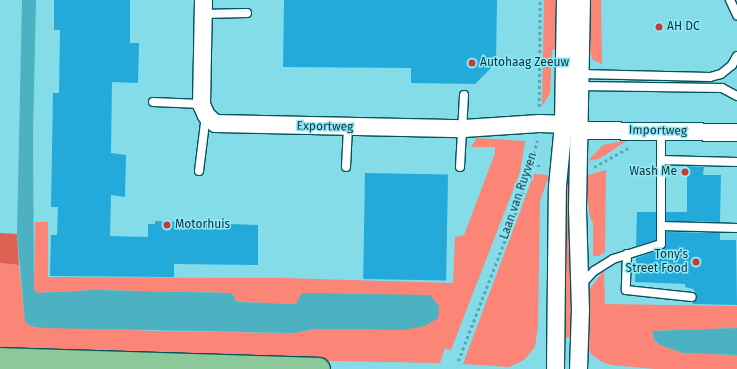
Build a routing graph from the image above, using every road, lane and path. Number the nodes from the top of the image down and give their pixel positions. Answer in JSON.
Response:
{"nodes":[{"id":1,"x":540,"y":0,"type":"edge"},
{"id":2,"x":565,"y":0,"type":"edge"},
{"id":3,"x":581,"y":0,"type":"edge"},
{"id":4,"x":730,"y":0,"type":"edge"},
{"id":5,"x":202,"y":7,"type":"edge"},
{"id":6,"x":246,"y":13,"type":"dead end"},
{"id":7,"x":737,"y":15,"type":"edge"},
{"id":8,"x":737,"y":56,"type":"edge"},
{"id":9,"x":580,"y":80,"type":"junction"},
{"id":10,"x":464,"y":95,"type":"dead end"},
{"id":11,"x":737,"y":96,"type":"edge"},
{"id":12,"x":153,"y":102,"type":"dead end"},
{"id":13,"x":203,"y":110,"type":"junction"},
{"id":14,"x":539,"y":123,"type":"junction"},
{"id":15,"x":563,"y":124,"type":"junction"},
{"id":16,"x":348,"y":127,"type":"junction"},
{"id":17,"x":463,"y":128,"type":"junction"},
{"id":18,"x":579,"y":130,"type":"junction"},
{"id":19,"x":661,"y":131,"type":"junction"},
{"id":20,"x":737,"y":132,"type":"edge"},
{"id":21,"x":661,"y":160,"type":"junction"},
{"id":22,"x":737,"y":162,"type":"edge"},
{"id":23,"x":346,"y":167,"type":"dead end"},
{"id":24,"x":460,"y":167,"type":"dead end"},
{"id":25,"x":199,"y":171,"type":"dead end"},
{"id":26,"x":661,"y":226,"type":"junction"},
{"id":27,"x":737,"y":228,"type":"edge"},
{"id":28,"x":627,"y":254,"type":"junction"},
{"id":29,"x":578,"y":288,"type":"junction"},
{"id":30,"x":692,"y":296,"type":"dead end"},
{"id":31,"x":0,"y":359,"type":"edge"},
{"id":32,"x":458,"y":361,"type":"dead end"},
{"id":33,"x":319,"y":369,"type":"edge"},
{"id":34,"x":555,"y":369,"type":"edge"},
{"id":35,"x":578,"y":369,"type":"edge"}],
"edges":[{"from":1,"to":14,"type":"path","name":"Laan van Ruyven"},
{"from":2,"to":15,"type":"street"},
{"from":3,"to":9,"type":"street"},
{"from":4,"to":7,"type":"lane"},
{"from":5,"to":6,"type":"lane"},
{"from":5,"to":13,"type":"street"},
{"from":8,"to":9,"type":"lane"},
{"from":9,"to":11,"type":"lane"},
{"from":9,"to":18,"type":"street"},
{"from":10,"to":17,"type":"lane"},
{"from":12,"to":13,"type":"lane"},
{"from":13,"to":16,"type":"street","name":"Exportweg"},
{"from":13,"to":25,"type":"lane"},
{"from":14,"to":15,"type":"street","name":"Exportweg"},
{"from":14,"to":17,"type":"street","name":"Exportweg"},
{"from":14,"to":32,"type":"path","name":"Laan van Ruyven"},
{"from":15,"to":18,"type":"street","name":"Importweg"},
{"from":15,"to":34,"type":"street"},
{"from":16,"to":17,"type":"street","name":"Exportweg"},
{"from":16,"to":23,"type":"lane"},
{"from":17,"to":24,"type":"lane"},
{"from":18,"to":19,"type":"street","name":"Importweg"},
{"from":18,"to":29,"type":"street"},
{"from":19,"to":20,"type":"street","name":"Importweg"},
{"from":19,"to":21,"type":"lane"},
{"from":21,"to":22,"type":"lane"},
{"from":21,"to":26,"type":"lane"},
{"from":26,"to":27,"type":"lane"},
{"from":26,"to":28,"type":"lane"},
{"from":28,"to":29,"type":"lane"},
{"from":28,"to":30,"type":"lane"},
{"from":29,"to":35,"type":"street"},
{"from":31,"to":33,"type":"main road"}]}
